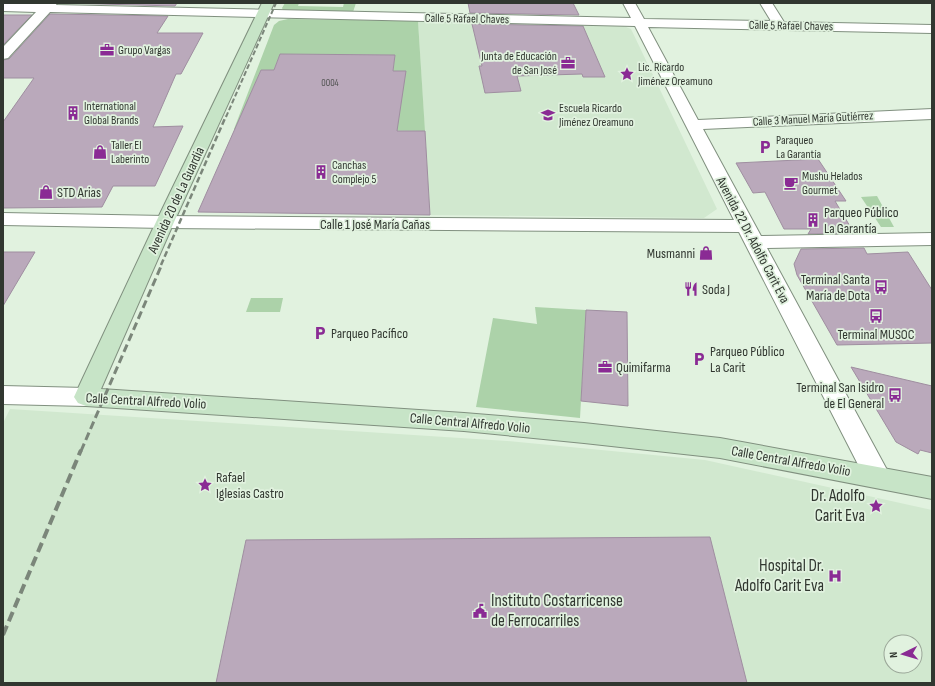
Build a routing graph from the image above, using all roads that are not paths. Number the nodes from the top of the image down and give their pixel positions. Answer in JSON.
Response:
{"nodes":[{"id":1,"x":629,"y":3,"type":"edge"},
{"id":2,"x":766,"y":3,"type":"edge"},
{"id":3,"x":49,"y":5,"type":"edge"},
{"id":4,"x":3,"y":7,"type":"edge"},
{"id":5,"x":265,"y":9,"type":"edge"},
{"id":6,"x":639,"y":23,"type":"junction"},
{"id":7,"x":780,"y":26,"type":"junction"},
{"id":8,"x":932,"y":29,"type":"edge"},
{"id":9,"x":3,"y":55,"type":"edge"},
{"id":10,"x":932,"y":114,"type":"edge"},
{"id":11,"x":693,"y":125,"type":"junction"},
{"id":12,"x":3,"y":219,"type":"edge"},
{"id":13,"x":165,"y":222,"type":"junction"},
{"id":14,"x":750,"y":234,"type":"junction"},
{"id":15,"x":932,"y":239,"type":"edge"},
{"id":16,"x":3,"y":395,"type":"edge"},
{"id":17,"x":86,"y":397,"type":"junction"},
{"id":18,"x":877,"y":476,"type":"junction"},
{"id":19,"x":932,"y":488,"type":"edge"}],
"edges":[{"from":1,"to":6,"type":"street","name":"Avenida 22 Dr. Adolfo Carit Eva"},
{"from":2,"to":7,"type":"street"},
{"from":3,"to":4,"type":"street","name":"Calle 5 Rafael Chaves"},
{"from":3,"to":5,"type":"street","name":"Calle 5 Rafael Chaves"},
{"from":3,"to":9,"type":"street"},
{"from":5,"to":6,"type":"street","name":"Calle 5 Rafael Chaves"},
{"from":5,"to":13,"type":"main road","name":"Avenida 20 de La Guardia"},
{"from":6,"to":7,"type":"street","name":"Calle 5 Rafael Chaves"},
{"from":6,"to":11,"type":"street","name":"Avenida 22 Dr. Adolfo Carit Eva"},
{"from":7,"to":8,"type":"street","name":"Calle 5 Rafael Chaves"},
{"from":10,"to":11,"type":"street","name":"Calle 3 Manuel María Gutiérrez"},
{"from":11,"to":14,"type":"street","name":"Avenida 22 Dr. Adolfo Carit Eva"},
{"from":12,"to":13,"type":"street","name":"Calle 1 José María Cañas"},
{"from":13,"to":14,"type":"street","name":"Calle 1 José María Cañas"},
{"from":13,"to":17,"type":"main road","name":"Avenida 20 de La Guardia"},
{"from":14,"to":15,"type":"street","name":"Calle 1 José María Cañas"},
{"from":14,"to":18,"type":"street","name":"Avenida 22 Dr. Adolfo Carit Eva"},
{"from":16,"to":17,"type":"street","name":"Calle Central Alfredo Volio"},
{"from":17,"to":18,"type":"main road","name":"Calle Central Alfredo Volio"},
{"from":18,"to":19,"type":"main road","name":"Calle Central Alfredo Volio"}]}
